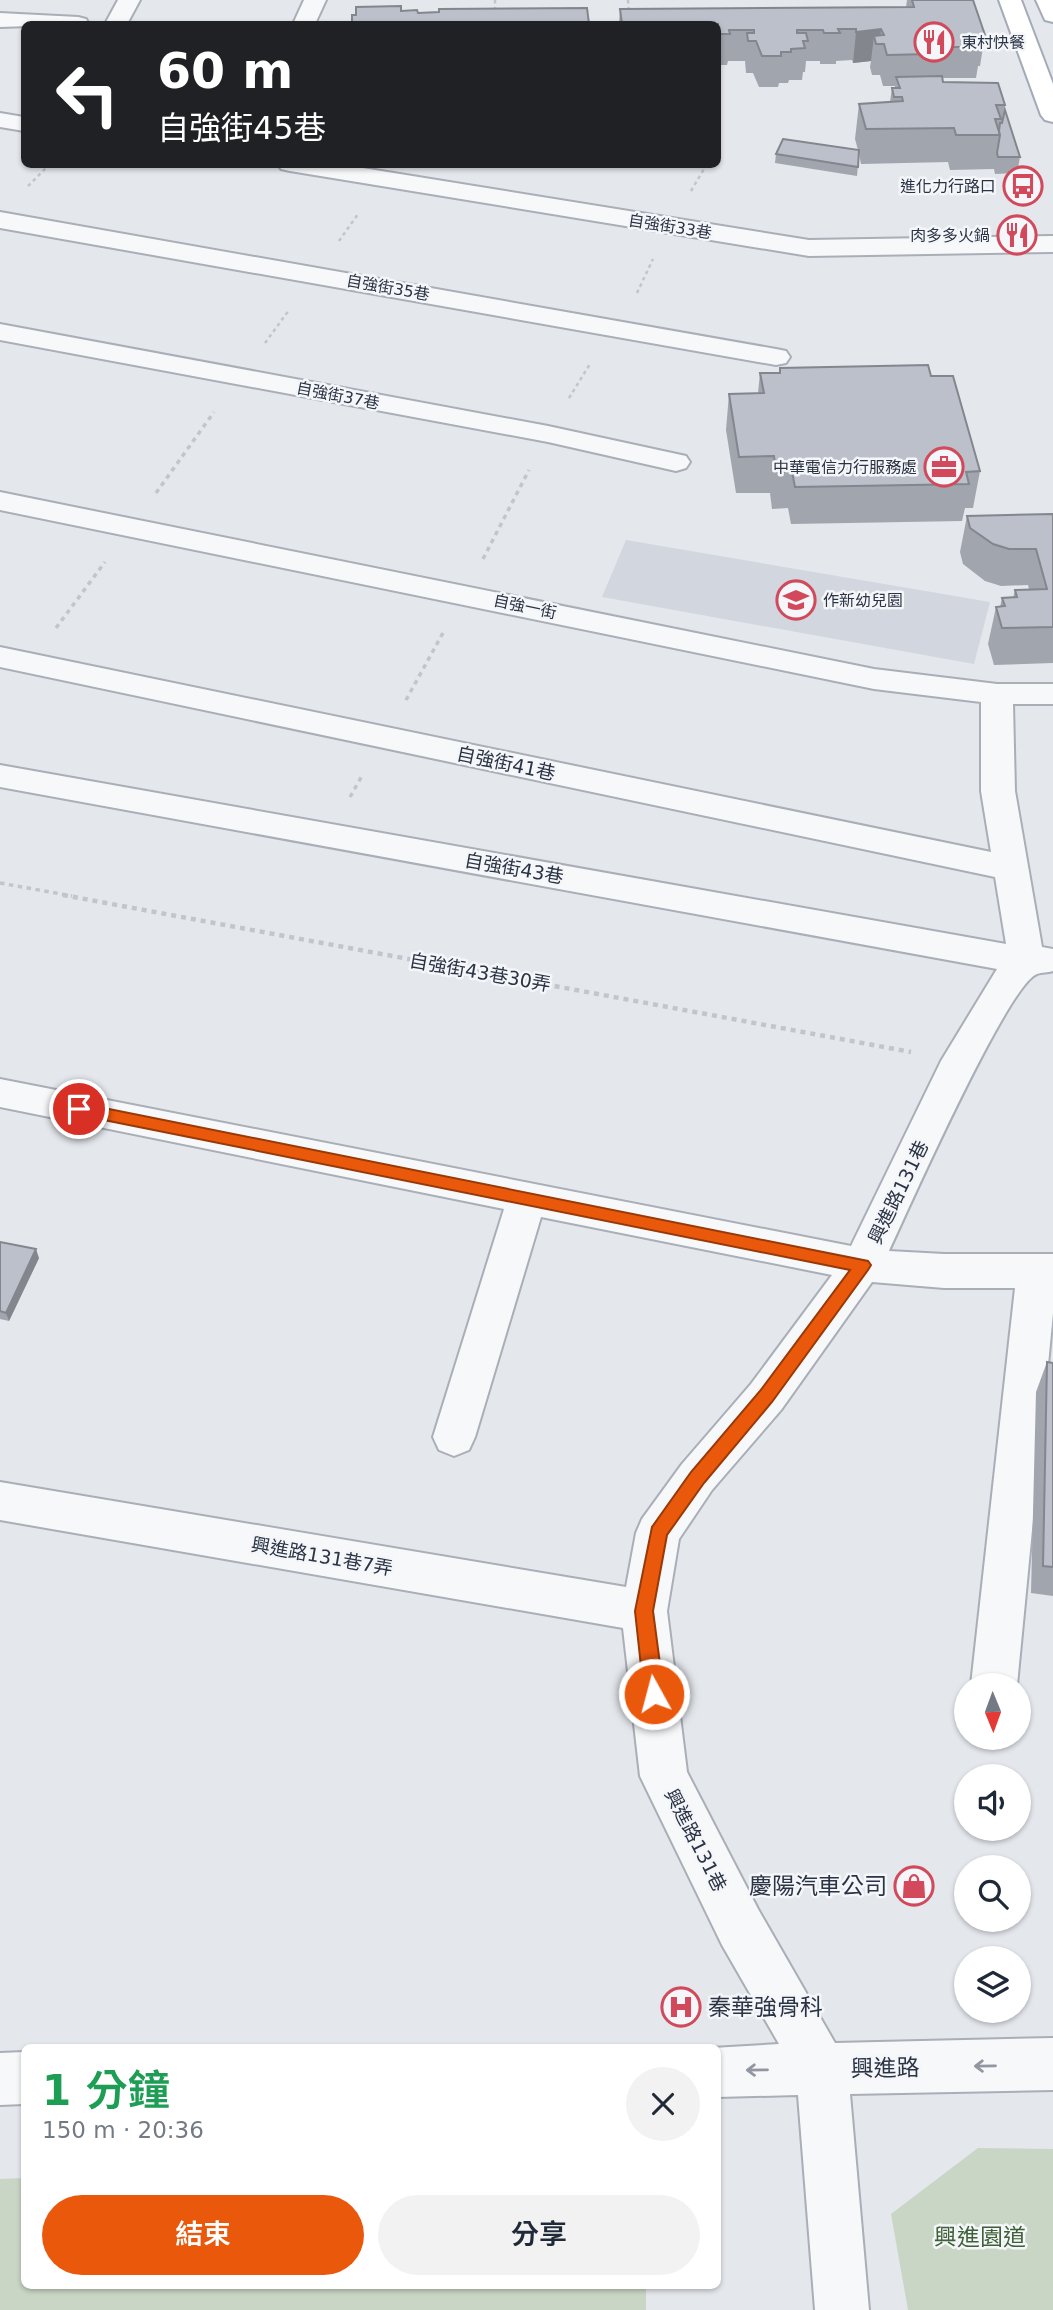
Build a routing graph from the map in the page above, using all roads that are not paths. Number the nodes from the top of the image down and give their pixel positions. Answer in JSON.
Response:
{"nodes":[{"id":1,"x":128,"y":0,"type":"edge"},
{"id":2,"x":315,"y":0,"type":"edge"},
{"id":3,"x":1010,"y":0,"type":"edge"},
{"id":4,"x":1047,"y":0,"type":"edge"},
{"id":5,"x":1053,"y":15,"type":"edge"},
{"id":6,"x":0,"y":19,"type":"edge"},
{"id":7,"x":31,"y":21,"type":"edge"},
{"id":8,"x":118,"y":21,"type":"edge"},
{"id":9,"x":305,"y":21,"type":"edge"},
{"id":10,"x":1053,"y":115,"type":"edge"},
{"id":11,"x":0,"y":120,"type":"edge"},
{"id":12,"x":21,"y":124,"type":"edge"},
{"id":13,"x":315,"y":168,"type":"edge"},
{"id":14,"x":0,"y":220,"type":"edge"},
{"id":15,"x":1053,"y":244,"type":"edge"},
{"id":16,"x":0,"y":332,"type":"edge"},
{"id":17,"x":776,"y":357,"type":"dead end"},
{"id":18,"x":676,"y":462,"type":"dead end"},
{"id":19,"x":0,"y":500,"type":"edge"},
{"id":20,"x":15,"y":660,"type":"edge"},
{"id":21,"x":997,"y":694,"type":"junction"},
{"id":22,"x":1053,"y":694,"type":"edge"},
{"id":23,"x":0,"y":776,"type":"edge"},
{"id":24,"x":1012,"y":868,"type":"junction"},
{"id":25,"x":1040,"y":960,"type":"edge"},
{"id":26,"x":0,"y":1093,"type":"edge"},
{"id":27,"x":527,"y":1199,"type":"junction"},
{"id":28,"x":862,"y":1265,"type":"junction"},
{"id":29,"x":1045,"y":1271,"type":"edge"},
{"id":30,"x":454,"y":1437,"type":"dead end"},
{"id":31,"x":0,"y":1501,"type":"edge"},
{"id":32,"x":644,"y":1611,"type":"junction"},
{"id":33,"x":995,"y":1673,"type":"edge"},
{"id":34,"x":1053,"y":2064,"type":"edge"},
{"id":35,"x":822,"y":2070,"type":"junction"},
{"id":36,"x":721,"y":2071,"type":"edge"},
{"id":37,"x":21,"y":2078,"type":"edge"},
{"id":38,"x":0,"y":2079,"type":"edge"},
{"id":39,"x":842,"y":2310,"type":"edge"}],
"edges":[{"from":1,"to":8,"type":"street"},
{"from":2,"to":9,"type":"street"},
{"from":3,"to":10,"type":"main road"},
{"from":4,"to":5,"type":"main road"},
{"from":6,"to":7,"type":"street"},
{"from":11,"to":12,"type":"street"},
{"from":13,"to":15,"type":"street","name":"自強街33巷"},
{"from":14,"to":17,"type":"street","name":"自強街35巷"},
{"from":16,"to":18,"type":"street","name":"自強街37巷"},
{"from":19,"to":21,"type":"street","name":"自強一街"},
{"from":20,"to":24,"type":"street","name":"自強街41巷"},
{"from":21,"to":22,"type":"street","name":"自強一街"},
{"from":21,"to":24,"type":"street"},
{"from":23,"to":25,"type":"street","name":"自強街43巷"},
{"from":24,"to":25,"type":"street"},
{"from":25,"to":28,"type":"street","name":"興進路131巷"},
{"from":26,"to":27,"type":"street"},
{"from":27,"to":28,"type":"street"},
{"from":27,"to":30,"type":"street"},
{"from":28,"to":29,"type":"street"},
{"from":28,"to":32,"type":"street","name":"興進路131巷"},
{"from":29,"to":33,"type":"street"},
{"from":31,"to":32,"type":"street","name":"興進路131巷7弄"},
{"from":32,"to":35,"type":"street","name":"興進路131巷"},
{"from":34,"to":35,"type":"street","name":"興進路","one_way":true},
{"from":35,"to":36,"type":"street","name":"興進路","one_way":true},
{"from":35,"to":39,"type":"street"},
{"from":37,"to":38,"type":"street"}]}
